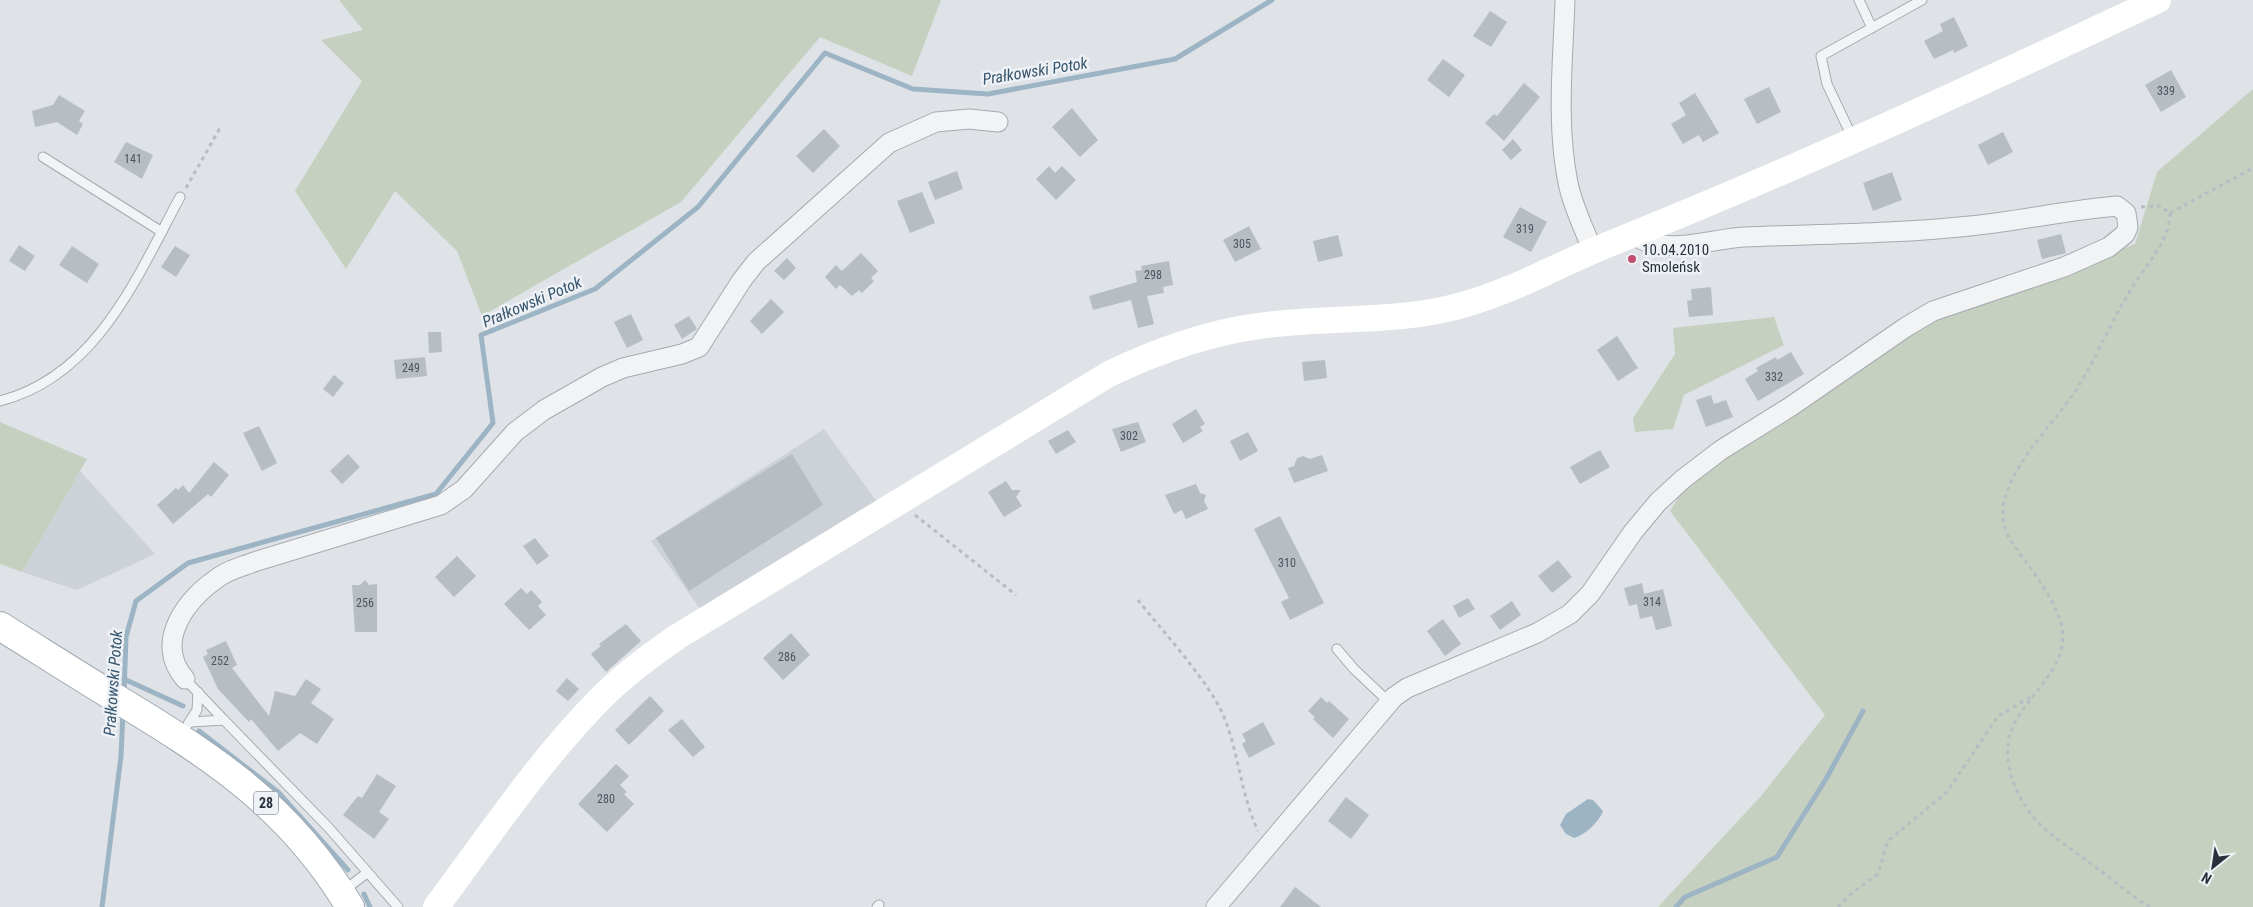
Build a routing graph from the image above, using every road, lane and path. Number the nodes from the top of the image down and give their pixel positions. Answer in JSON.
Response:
{"nodes":[{"id":1,"x":1565,"y":0,"type":"edge"},
{"id":2,"x":1859,"y":0,"type":"edge"},
{"id":3,"x":1922,"y":0,"type":"edge"},
{"id":4,"x":2158,"y":0,"type":"edge"},
{"id":5,"x":1872,"y":28,"type":"junction"},
{"id":6,"x":998,"y":122,"type":"dead end"},
{"id":7,"x":220,"y":128,"type":"dead end"},
{"id":8,"x":1854,"y":142,"type":"junction"},
{"id":9,"x":43,"y":157,"type":"dead end"},
{"id":10,"x":2253,"y":168,"type":"edge"},
{"id":11,"x":180,"y":197,"type":"joint"},
{"id":12,"x":2126,"y":213,"type":"junction"},
{"id":13,"x":2170,"y":213,"type":"junction"},
{"id":14,"x":162,"y":232,"type":"junction"},
{"id":15,"x":1634,"y":235,"type":"junction"},
{"id":16,"x":1593,"y":251,"type":"junction"},
{"id":17,"x":0,"y":401,"type":"edge"},
{"id":18,"x":898,"y":501,"type":"junction"},
{"id":19,"x":1016,"y":595,"type":"dead end"},
{"id":20,"x":1138,"y":600,"type":"dead end"},
{"id":21,"x":17,"y":631,"type":"edge"},
{"id":22,"x":1337,"y":649,"type":"dead end"},
{"id":23,"x":192,"y":686,"type":"junction"},
{"id":24,"x":2033,"y":695,"type":"junction"},
{"id":25,"x":1389,"y":702,"type":"junction"},
{"id":26,"x":224,"y":720,"type":"junction"},
{"id":27,"x":176,"y":728,"type":"junction"},
{"id":28,"x":1268,"y":843,"type":"junction"},
{"id":29,"x":367,"y":874,"type":"junction"},
{"id":30,"x":346,"y":900,"type":"edge"},
{"id":31,"x":398,"y":907,"type":"edge"},
{"id":32,"x":436,"y":907,"type":"edge"},
{"id":33,"x":1216,"y":907,"type":"edge"},
{"id":34,"x":1838,"y":907,"type":"edge"},
{"id":35,"x":2150,"y":907,"type":"edge"}],
"edges":[{"from":1,"to":16,"type":"street"},
{"from":2,"to":5,"type":"lane"},
{"from":3,"to":5,"type":"lane"},
{"from":4,"to":8,"type":"street"},
{"from":5,"to":8,"type":"lane"},
{"from":6,"to":23,"type":"street"},
{"from":7,"to":11,"type":"path"},
{"from":8,"to":15,"type":"street"},
{"from":9,"to":14,"type":"lane"},
{"from":10,"to":13,"type":"path"},
{"from":11,"to":14,"type":"lane"},
{"from":12,"to":13,"type":"path"},
{"from":12,"to":15,"type":"street"},
{"from":12,"to":25,"type":"street"},
{"from":13,"to":24,"type":"path"},
{"from":14,"to":17,"type":"lane"},
{"from":15,"to":16,"type":"street"},
{"from":16,"to":18,"type":"street"},
{"from":18,"to":19,"type":"path"},
{"from":18,"to":32,"type":"street"},
{"from":20,"to":28,"type":"path"},
{"from":21,"to":27,"type":"main road","number":"28"},
{"from":22,"to":25,"type":"lane"},
{"from":23,"to":26,"type":"lane"},
{"from":23,"to":27,"type":"lane"},
{"from":24,"to":34,"type":"path"},
{"from":24,"to":35,"type":"path"},
{"from":25,"to":28,"type":"street"},
{"from":26,"to":27,"type":"lane"},
{"from":26,"to":29,"type":"lane"},
{"from":27,"to":30,"type":"main road","number":"28"},
{"from":28,"to":33,"type":"street"},
{"from":29,"to":30,"type":"lane"},
{"from":29,"to":31,"type":"lane"}]}
